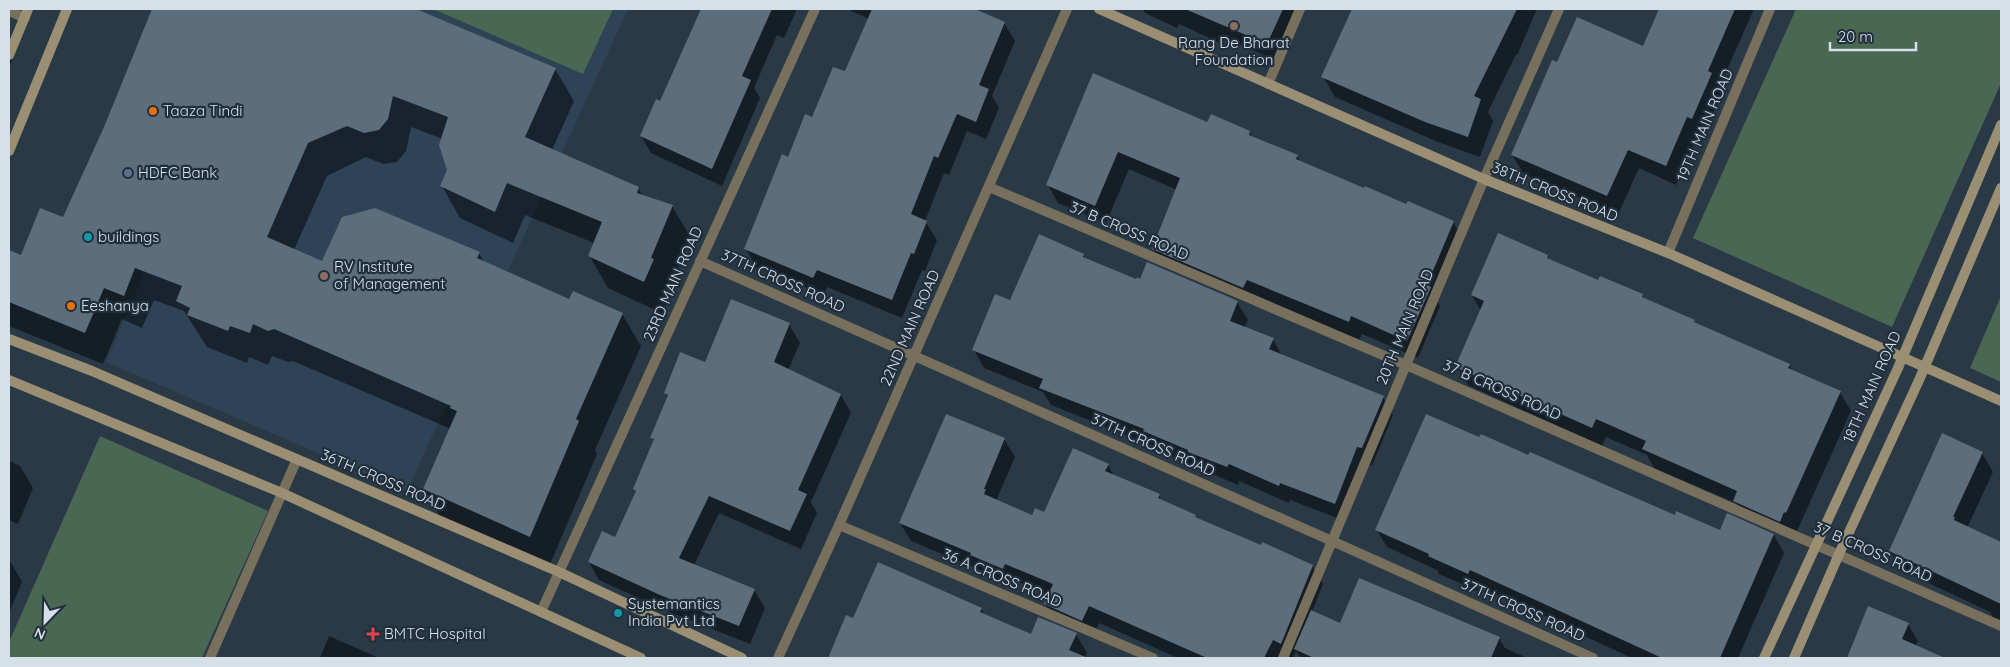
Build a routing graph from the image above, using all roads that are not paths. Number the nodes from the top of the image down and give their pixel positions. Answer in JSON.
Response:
{"nodes":[{"id":1,"x":67,"y":9,"type":"edge"},
{"id":2,"x":815,"y":9,"type":"edge"},
{"id":3,"x":1067,"y":9,"type":"edge"},
{"id":4,"x":1099,"y":9,"type":"edge"},
{"id":5,"x":1300,"y":9,"type":"edge"},
{"id":6,"x":1559,"y":9,"type":"edge"},
{"id":7,"x":1770,"y":9,"type":"edge"},
{"id":8,"x":9,"y":11,"type":"edge"},
{"id":9,"x":26,"y":13,"type":"edge"},
{"id":10,"x":9,"y":55,"type":"edge"},
{"id":11,"x":1268,"y":84,"type":"junction"},
{"id":12,"x":2001,"y":125,"type":"edge"},
{"id":13,"x":9,"y":151,"type":"edge"},
{"id":14,"x":1484,"y":180,"type":"junction"},
{"id":15,"x":989,"y":187,"type":"junction"},
{"id":16,"x":2001,"y":188,"type":"edge"},
{"id":17,"x":1668,"y":253,"type":"junction"},
{"id":18,"x":700,"y":261,"type":"junction"},
{"id":19,"x":9,"y":339,"type":"edge"},
{"id":20,"x":914,"y":356,"type":"junction"},
{"id":21,"x":1902,"y":357,"type":"junction"},
{"id":22,"x":1406,"y":364,"type":"junction"},
{"id":23,"x":1924,"y":367,"type":"junction"},
{"id":24,"x":9,"y":380,"type":"edge"},
{"id":25,"x":2001,"y":401,"type":"edge"},
{"id":26,"x":296,"y":459,"type":"junction"},
{"id":27,"x":282,"y":493,"type":"junction"},
{"id":28,"x":839,"y":525,"type":"junction"},
{"id":29,"x":1332,"y":540,"type":"junction"},
{"id":30,"x":1817,"y":544,"type":"junction"},
{"id":31,"x":1839,"y":554,"type":"junction"},
{"id":32,"x":559,"y":572,"type":"junction"},
{"id":33,"x":541,"y":612,"type":"junction"},
{"id":34,"x":2001,"y":626,"type":"edge"},
{"id":35,"x":210,"y":658,"type":"edge"},
{"id":36,"x":640,"y":658,"type":"edge"},
{"id":37,"x":742,"y":658,"type":"edge"},
{"id":38,"x":778,"y":658,"type":"edge"},
{"id":39,"x":1153,"y":658,"type":"edge"},
{"id":40,"x":1282,"y":658,"type":"edge"},
{"id":41,"x":1593,"y":658,"type":"edge"},
{"id":42,"x":1764,"y":658,"type":"edge"},
{"id":43,"x":1794,"y":658,"type":"edge"}],
"edges":[{"from":1,"to":13,"type":"street"},
{"from":2,"to":18,"type":"street","name":"23RD MAIN ROAD"},
{"from":3,"to":15,"type":"street","name":"22ND MAIN ROAD"},
{"from":4,"to":11,"type":"street","name":"38TH CROSS ROAD"},
{"from":5,"to":11,"type":"street"},
{"from":6,"to":14,"type":"street","name":"20TH MAIN ROAD"},
{"from":7,"to":17,"type":"street","name":"19TH MAIN ROAD"},
{"from":8,"to":9,"type":"street"},
{"from":9,"to":10,"type":"street"},
{"from":11,"to":14,"type":"street","name":"38TH CROSS ROAD"},
{"from":12,"to":21,"type":"street","name":"18TH MAIN ROAD"},
{"from":14,"to":17,"type":"street","name":"38TH CROSS ROAD"},
{"from":14,"to":22,"type":"street","name":"20TH MAIN ROAD"},
{"from":15,"to":20,"type":"street","name":"22ND MAIN ROAD"},
{"from":15,"to":22,"type":"street","name":"37 B CROSS ROAD"},
{"from":16,"to":23,"type":"street"},
{"from":17,"to":21,"type":"street","name":"38TH CROSS ROAD"},
{"from":18,"to":20,"type":"street","name":"37TH CROSS ROAD"},
{"from":18,"to":32,"type":"street","name":"23RD MAIN ROAD"},
{"from":19,"to":26,"type":"street","name":"36TH CROSS ROAD"},
{"from":20,"to":28,"type":"street","name":"22ND MAIN ROAD"},
{"from":20,"to":29,"type":"street","name":"37TH CROSS ROAD"},
{"from":21,"to":23,"type":"street","name":"38TH CROSS ROAD"},
{"from":21,"to":30,"type":"street","name":"18TH MAIN ROAD"},
{"from":22,"to":29,"type":"street","name":"20TH MAIN ROAD"},
{"from":22,"to":30,"type":"street","name":"37 B CROSS ROAD"},
{"from":23,"to":25,"type":"street","name":"38TH CROSS ROAD"},
{"from":23,"to":31,"type":"street"},
{"from":24,"to":27,"type":"street"},
{"from":26,"to":27,"type":"street"},
{"from":26,"to":32,"type":"street","name":"36TH CROSS ROAD"},
{"from":27,"to":33,"type":"street"},
{"from":27,"to":35,"type":"street"},
{"from":28,"to":38,"type":"street","name":"22ND MAIN ROAD"},
{"from":28,"to":39,"type":"street","name":"36 A CROSS ROAD"},
{"from":29,"to":40,"type":"street","name":"20TH MAIN ROAD"},
{"from":29,"to":41,"type":"street","name":"37TH CROSS ROAD"},
{"from":30,"to":31,"type":"street","name":"37 B CROSS ROAD"},
{"from":30,"to":42,"type":"street","name":"18TH MAIN ROAD"},
{"from":31,"to":34,"type":"street","name":"37 B CROSS ROAD"},
{"from":31,"to":43,"type":"street"},
{"from":32,"to":33,"type":"street","name":"23RD MAIN ROAD"},
{"from":32,"to":37,"type":"street","name":"36TH CROSS ROAD"},
{"from":33,"to":36,"type":"street"}]}
